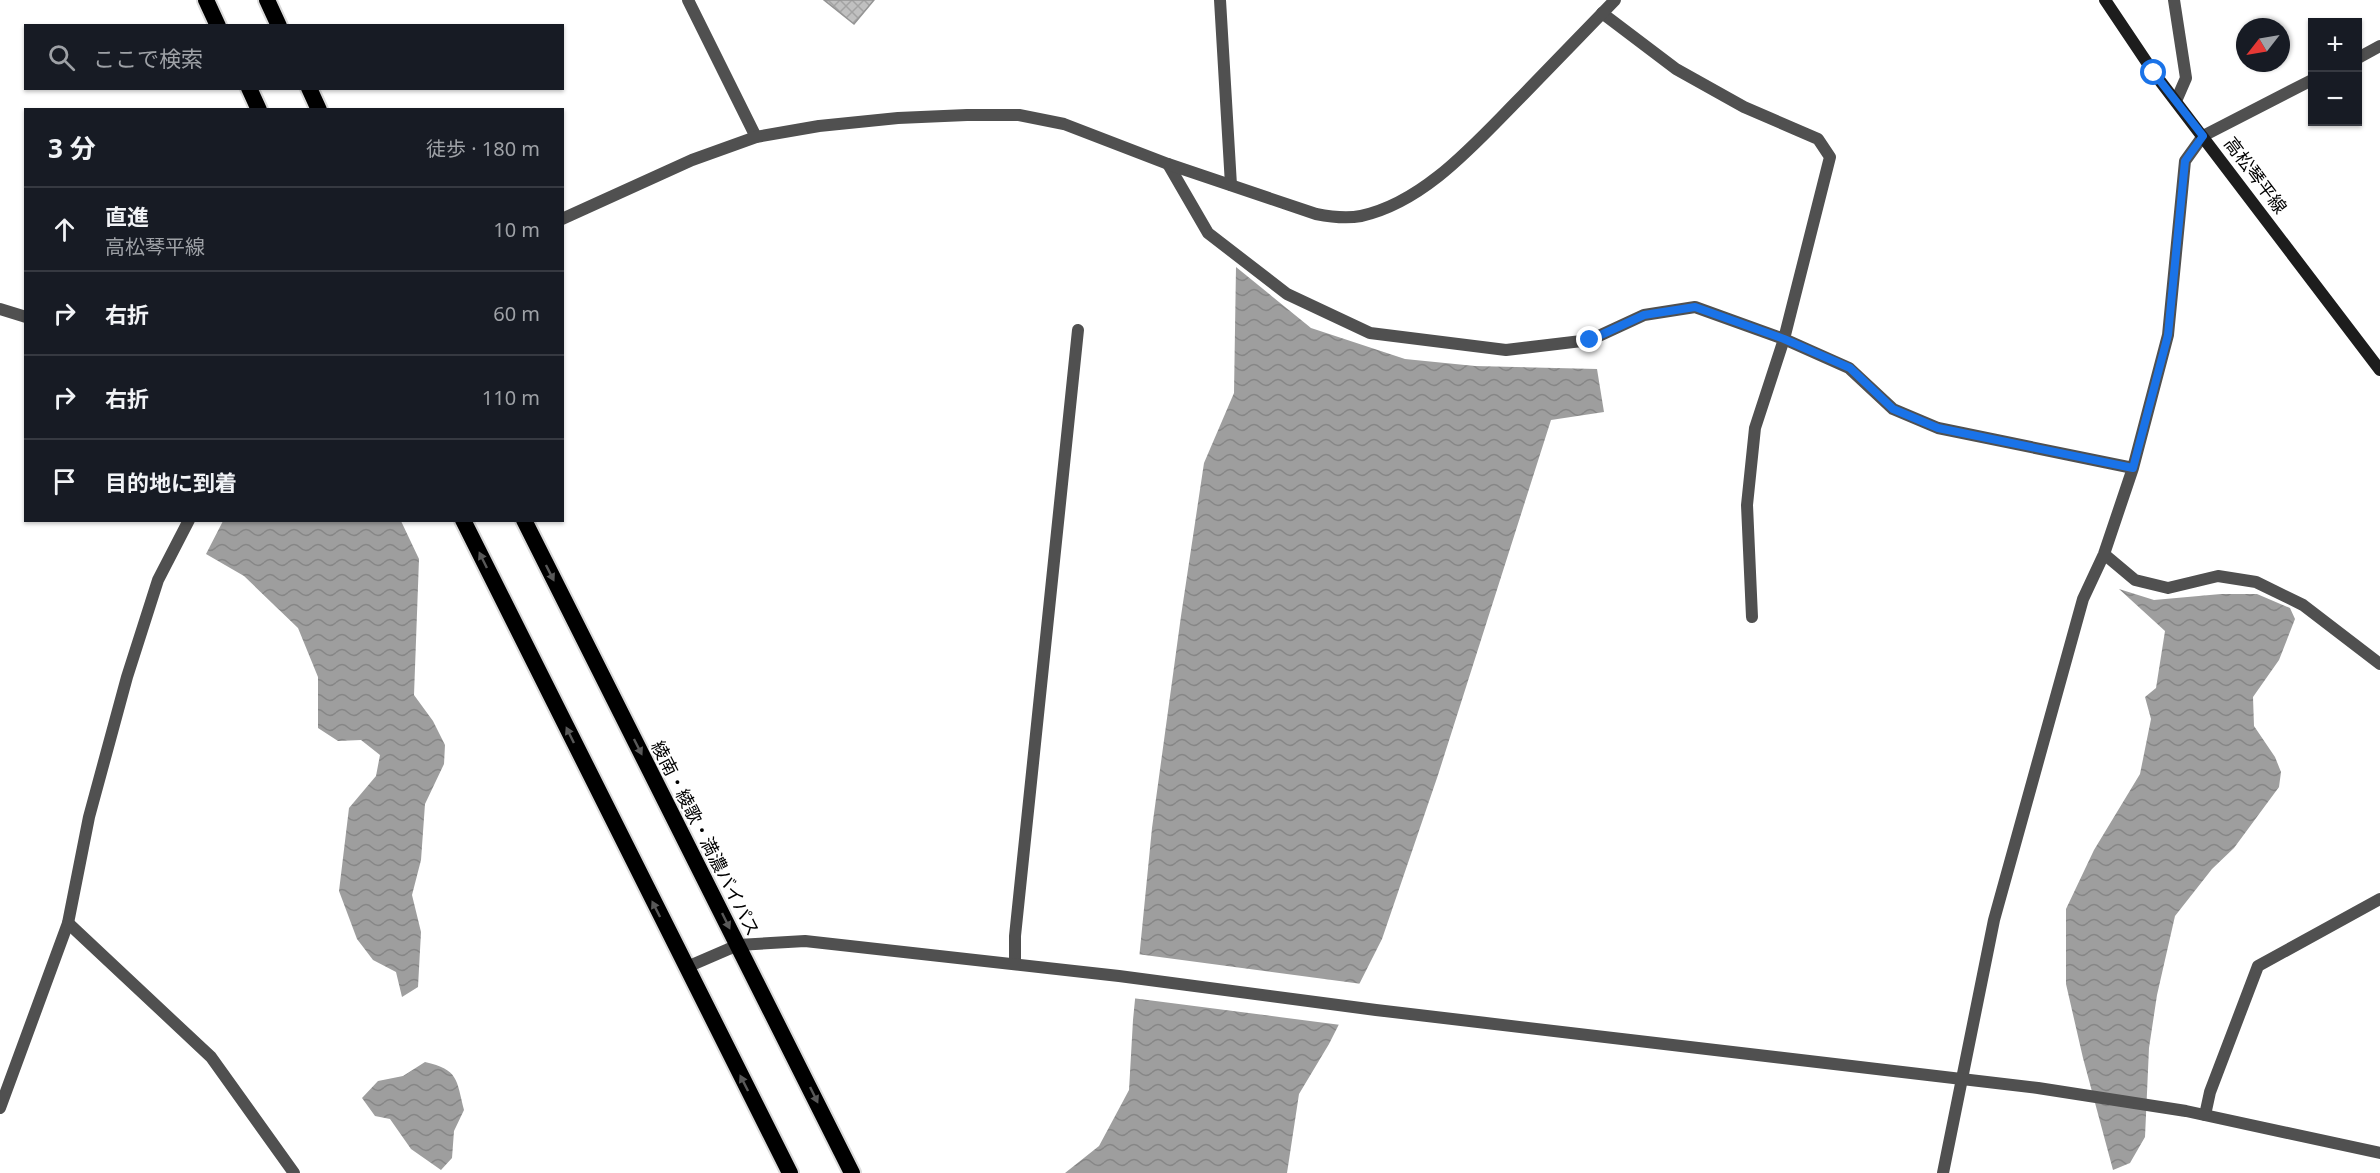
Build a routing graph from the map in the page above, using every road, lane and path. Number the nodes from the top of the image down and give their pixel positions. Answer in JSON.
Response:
{"nodes":[{"id":1,"x":206,"y":0,"type":"edge"},
{"id":2,"x":267,"y":0,"type":"edge"},
{"id":3,"x":688,"y":0,"type":"edge"},
{"id":4,"x":1220,"y":0,"type":"edge"},
{"id":5,"x":1615,"y":0,"type":"edge"},
{"id":6,"x":2105,"y":0,"type":"edge"},
{"id":7,"x":2174,"y":0,"type":"edge"},
{"id":8,"x":1602,"y":14,"type":"junction"},
{"id":9,"x":217,"y":24,"type":"edge"},
{"id":10,"x":278,"y":24,"type":"edge"},
{"id":11,"x":2380,"y":46,"type":"edge"},
{"id":12,"x":2362,"y":56,"type":"edge"},
{"id":13,"x":2308,"y":83,"type":"edge"},
{"id":14,"x":250,"y":90,"type":"edge"},
{"id":15,"x":310,"y":90,"type":"edge"},
{"id":16,"x":2176,"y":101,"type":"junction"},
{"id":17,"x":258,"y":108,"type":"edge"},
{"id":18,"x":318,"y":108,"type":"edge"},
{"id":19,"x":2203,"y":136,"type":"junction"},
{"id":20,"x":756,"y":137,"type":"junction"},
{"id":21,"x":1168,"y":164,"type":"junction"},
{"id":22,"x":1231,"y":185,"type":"junction"},
{"id":23,"x":564,"y":218,"type":"edge"},
{"id":24,"x":0,"y":309,"type":"edge"},
{"id":25,"x":24,"y":316,"type":"edge"},
{"id":26,"x":1078,"y":330,"type":"dead end"},
{"id":27,"x":1784,"y":339,"type":"junction"},
{"id":28,"x":2380,"y":370,"type":"edge"},
{"id":29,"x":2133,"y":468,"type":"junction"},
{"id":30,"x":188,"y":522,"type":"edge"},
{"id":31,"x":464,"y":522,"type":"edge"},
{"id":32,"x":525,"y":522,"type":"edge"},
{"id":33,"x":2104,"y":554,"type":"junction"},
{"id":34,"x":1752,"y":617,"type":"dead end"},
{"id":35,"x":2380,"y":664,"type":"edge"},
{"id":36,"x":2380,"y":899,"type":"edge"},
{"id":37,"x":68,"y":923,"type":"junction"},
{"id":38,"x":738,"y":945,"type":"junction"},
{"id":39,"x":1015,"y":964,"type":"junction"},
{"id":40,"x":687,"y":967,"type":"junction"},
{"id":41,"x":1962,"y":1078,"type":"junction"},
{"id":42,"x":0,"y":1108,"type":"edge"},
{"id":43,"x":2205,"y":1115,"type":"junction"},
{"id":44,"x":2380,"y":1153,"type":"edge"},
{"id":45,"x":294,"y":1173,"type":"edge"},
{"id":46,"x":790,"y":1173,"type":"edge"},
{"id":47,"x":852,"y":1173,"type":"edge"},
{"id":48,"x":1943,"y":1173,"type":"edge"}],
"edges":[{"from":1,"to":9,"type":"highway"},
{"from":2,"to":10,"type":"highway"},
{"from":3,"to":20,"type":"street"},
{"from":4,"to":22,"type":"street"},
{"from":5,"to":8,"type":"street"},
{"from":6,"to":16,"type":"main road","name":"高松琴平線"},
{"from":7,"to":16,"type":"street"},
{"from":8,"to":22,"type":"street"},
{"from":8,"to":27,"type":"street"},
{"from":11,"to":12,"type":"street"},
{"from":13,"to":19,"type":"street"},
{"from":14,"to":17,"type":"highway"},
{"from":15,"to":18,"type":"highway"},
{"from":16,"to":19,"type":"main road","name":"高松琴平線"},
{"from":19,"to":28,"type":"main road","name":"高松琴平線"},
{"from":19,"to":29,"type":"street"},
{"from":20,"to":21,"type":"street"},
{"from":20,"to":23,"type":"street"},
{"from":21,"to":22,"type":"street"},
{"from":21,"to":27,"type":"street"},
{"from":24,"to":25,"type":"street"},
{"from":26,"to":39,"type":"street"},
{"from":27,"to":29,"type":"street"},
{"from":27,"to":34,"type":"street"},
{"from":29,"to":33,"type":"street"},
{"from":30,"to":37,"type":"street"},
{"from":40,"to":31,"type":"highway","one_way":true},
{"from":32,"to":38,"type":"highway","name":"綾南・綾歌・満濃バイパス","one_way":true},
{"from":33,"to":35,"type":"street"},
{"from":33,"to":41,"type":"street"},
{"from":36,"to":43,"type":"street"},
{"from":37,"to":42,"type":"street"},
{"from":37,"to":45,"type":"street"},
{"from":38,"to":39,"type":"street"},
{"from":38,"to":40,"type":"street"},
{"from":38,"to":47,"type":"highway","name":"綾南・綾歌・満濃バイパス","one_way":true},
{"from":39,"to":41,"type":"street"},
{"from":46,"to":40,"type":"highway","one_way":true},
{"from":41,"to":43,"type":"street"},
{"from":41,"to":48,"type":"street"},
{"from":43,"to":44,"type":"street"}]}
